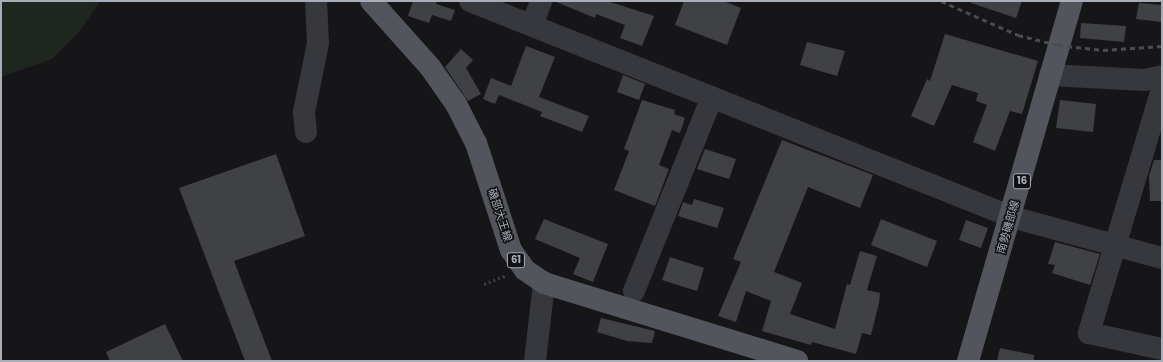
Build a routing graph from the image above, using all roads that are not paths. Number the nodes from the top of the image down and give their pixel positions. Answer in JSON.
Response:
{"nodes":[{"id":1,"x":316,"y":1,"type":"edge"},
{"id":2,"x":371,"y":1,"type":"edge"},
{"id":3,"x":470,"y":1,"type":"edge"},
{"id":4,"x":541,"y":1,"type":"edge"},
{"id":5,"x":1062,"y":1,"type":"edge"},
{"id":6,"x":1072,"y":1,"type":"edge"},
{"id":7,"x":532,"y":25,"type":"junction"},
{"id":8,"x":1064,"y":26,"type":"junction"},
{"id":9,"x":1050,"y":75,"type":"junction"},
{"id":10,"x":1162,"y":76,"type":"edge"},
{"id":11,"x":1162,"y":89,"type":"edge"},
{"id":12,"x":712,"y":97,"type":"junction"},
{"id":13,"x":306,"y":132,"type":"dead end"},
{"id":14,"x":1012,"y":217,"type":"junction"},
{"id":15,"x":1116,"y":247,"type":"junction"},
{"id":16,"x":1162,"y":258,"type":"edge"},
{"id":17,"x":544,"y":283,"type":"junction"},
{"id":18,"x":634,"y":291,"type":"dead end"},
{"id":19,"x":1162,"y":349,"type":"edge"},
{"id":20,"x":535,"y":361,"type":"edge"},
{"id":21,"x":797,"y":361,"type":"edge"},
{"id":22,"x":968,"y":361,"type":"edge"}],
"edges":[{"from":1,"to":13,"type":"street"},
{"from":2,"to":17,"type":"main road","name":"磯部大王線","number":"61"},
{"from":3,"to":7,"type":"street"},
{"from":4,"to":7,"type":"street"},
{"from":5,"to":8,"type":"street"},
{"from":6,"to":8,"type":"main road","name":"南勢磯部線","number":"16"},
{"from":7,"to":12,"type":"street"},
{"from":8,"to":9,"type":"main road","name":"南勢磯部線","number":"16"},
{"from":9,"to":10,"type":"street"},
{"from":9,"to":14,"type":"main road","name":"南勢磯部線","number":"16"},
{"from":11,"to":15,"type":"street"},
{"from":12,"to":14,"type":"street"},
{"from":12,"to":18,"type":"street"},
{"from":14,"to":15,"type":"street"},
{"from":14,"to":22,"type":"main road","name":"南勢磯部線","number":"16"},
{"from":15,"to":16,"type":"street"},
{"from":15,"to":19,"type":"street"},
{"from":17,"to":20,"type":"street"},
{"from":17,"to":21,"type":"main road","name":"磯部大王線","number":"61"}]}
